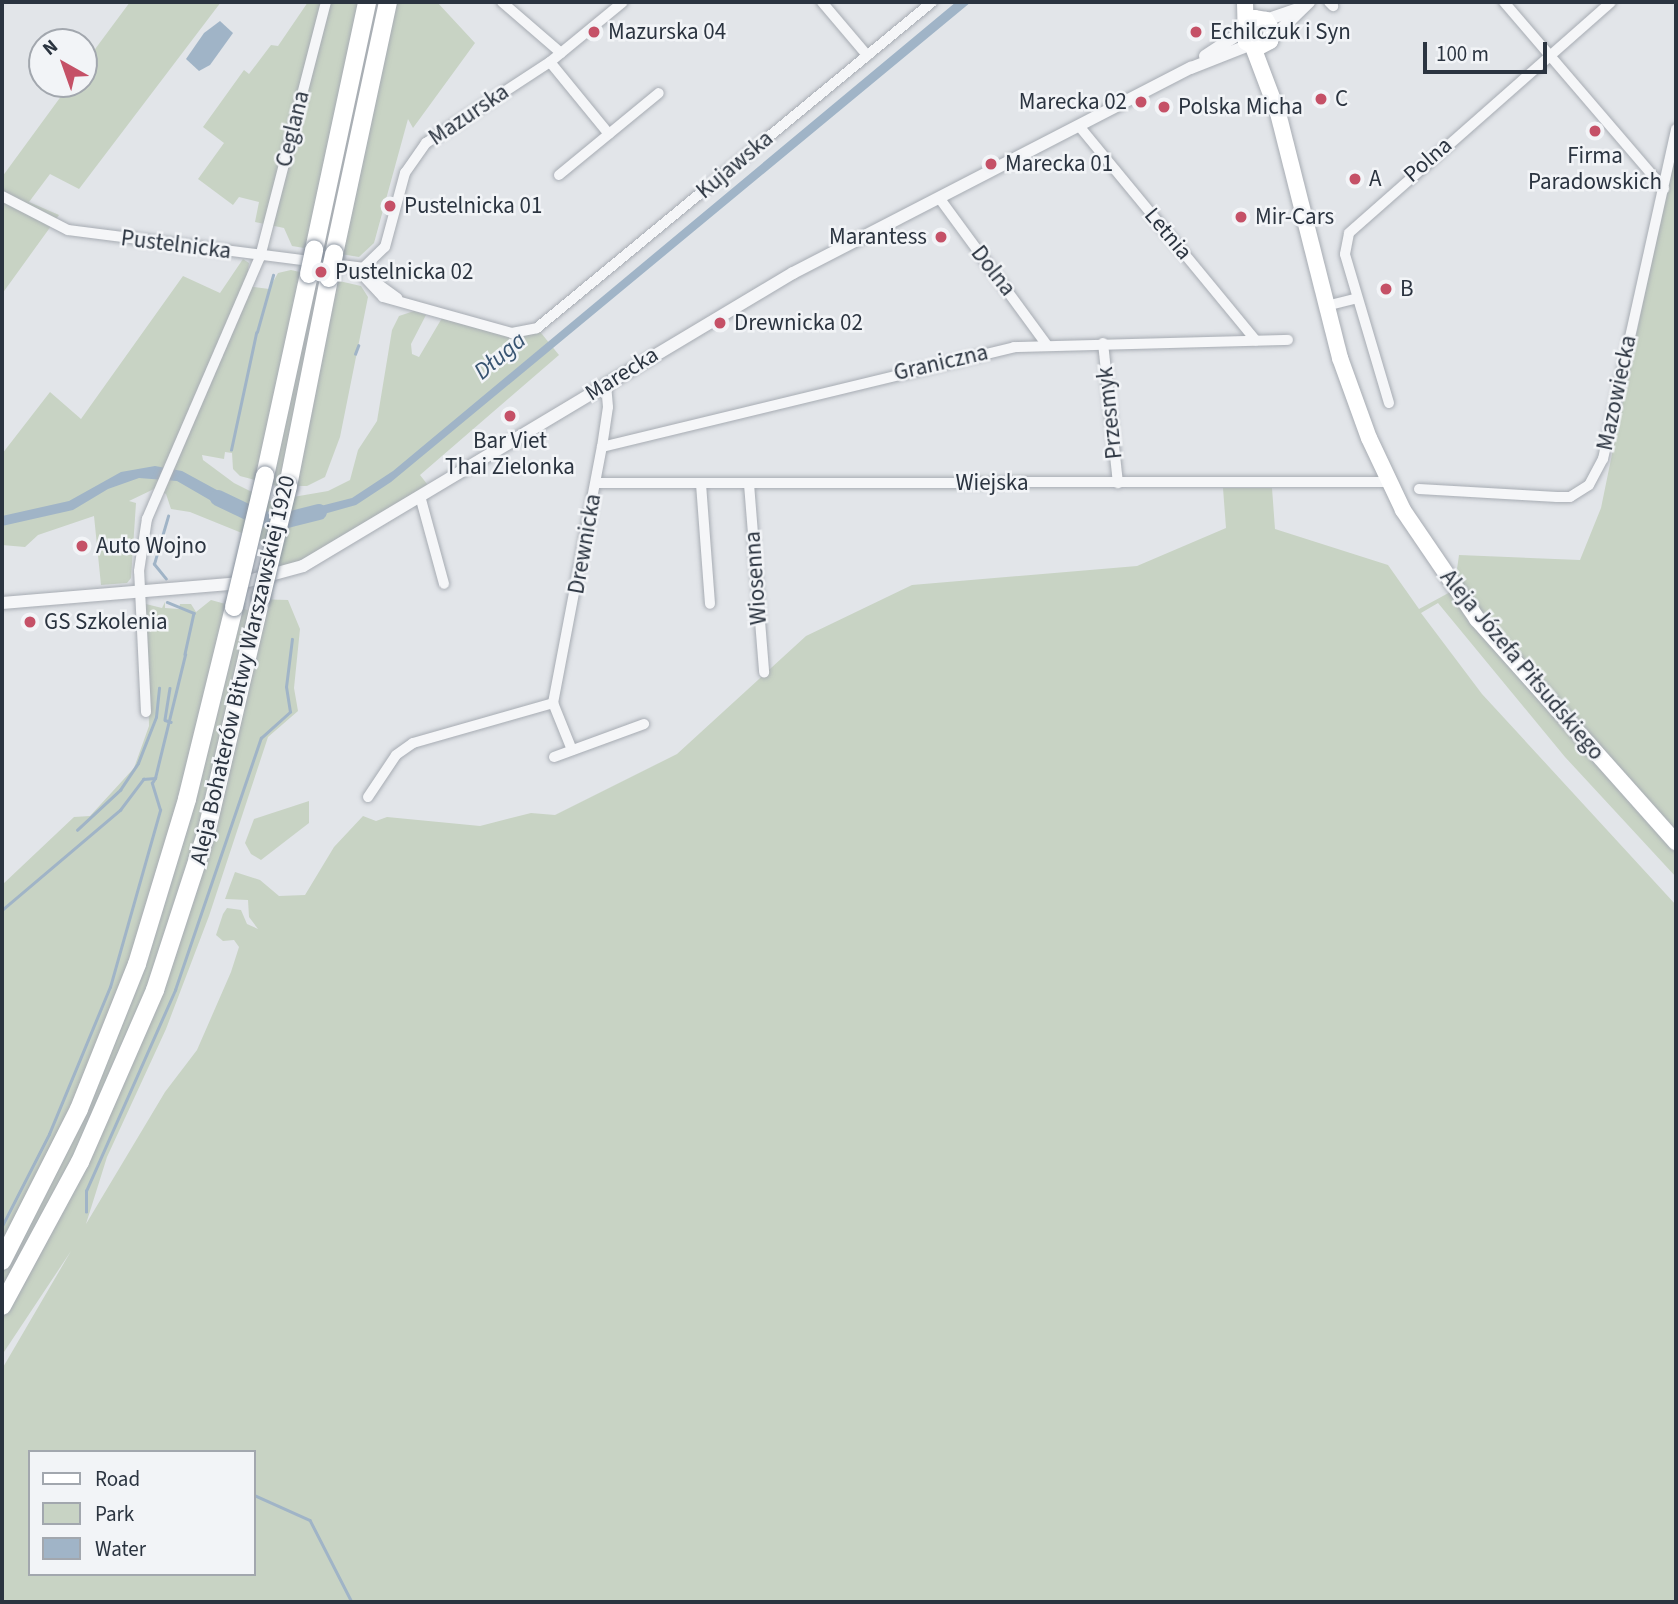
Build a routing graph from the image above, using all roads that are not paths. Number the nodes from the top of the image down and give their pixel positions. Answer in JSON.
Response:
{"nodes":[{"id":1,"x":326,"y":2,"type":"edge"},
{"id":2,"x":367,"y":2,"type":"edge"},
{"id":3,"x":388,"y":2,"type":"edge"},
{"id":4,"x":502,"y":2,"type":"edge"},
{"id":5,"x":622,"y":2,"type":"edge"},
{"id":6,"x":822,"y":2,"type":"edge"},
{"id":7,"x":932,"y":2,"type":"edge"},
{"id":8,"x":1245,"y":2,"type":"edge"},
{"id":9,"x":1255,"y":2,"type":"edge"},
{"id":10,"x":1308,"y":2,"type":"edge"},
{"id":11,"x":1504,"y":2,"type":"edge"},
{"id":12,"x":1611,"y":2,"type":"edge"},
{"id":13,"x":1264,"y":19,"type":"junction"},
{"id":14,"x":1248,"y":36,"type":"junction"},
{"id":15,"x":1271,"y":39,"type":"junction"},
{"id":16,"x":561,"y":53,"type":"junction"},
{"id":17,"x":867,"y":55,"type":"junction"},
{"id":18,"x":1548,"y":55,"type":"junction"},
{"id":19,"x":550,"y":62,"type":"junction"},
{"id":20,"x":659,"y":93,"type":"dead end"},
{"id":21,"x":1278,"y":113,"type":"junction"},
{"id":22,"x":1079,"y":126,"type":"junction"},
{"id":23,"x":1676,"y":129,"type":"edge"},
{"id":24,"x":608,"y":134,"type":"junction"},
{"id":25,"x":559,"y":175,"type":"dead end"},
{"id":26,"x":1664,"y":189,"type":"junction"},
{"id":27,"x":2,"y":196,"type":"edge"},
{"id":28,"x":940,"y":199,"type":"junction"},
{"id":29,"x":260,"y":257,"type":"junction"},
{"id":30,"x":362,"y":268,"type":"junction"},
{"id":31,"x":1357,"y":298,"type":"junction"},
{"id":32,"x":1326,"y":306,"type":"junction"},
{"id":33,"x":1288,"y":340,"type":"dead end"},
{"id":34,"x":1256,"y":341,"type":"junction"},
{"id":35,"x":1103,"y":343,"type":"junction"},
{"id":36,"x":1046,"y":344,"type":"junction"},
{"id":37,"x":606,"y":385,"type":"junction"},
{"id":38,"x":1389,"y":403,"type":"dead end"},
{"id":39,"x":602,"y":447,"type":"junction"},
{"id":40,"x":1389,"y":482,"type":"junction"},
{"id":41,"x":596,"y":483,"type":"junction"},
{"id":42,"x":1118,"y":483,"type":"junction"},
{"id":43,"x":701,"y":484,"type":"junction"},
{"id":44,"x":749,"y":484,"type":"junction"},
{"id":45,"x":1419,"y":489,"type":"dead end"},
{"id":46,"x":420,"y":496,"type":"junction"},
{"id":47,"x":444,"y":584,"type":"dead end"},
{"id":48,"x":140,"y":591,"type":"junction"},
{"id":49,"x":2,"y":603,"type":"edge"},
{"id":50,"x":710,"y":604,"type":"dead end"},
{"id":51,"x":764,"y":671,"type":"dead end"},
{"id":52,"x":554,"y":703,"type":"junction"},
{"id":53,"x":146,"y":712,"type":"dead end"},
{"id":54,"x":644,"y":724,"type":"dead end"},
{"id":55,"x":572,"y":750,"type":"junction"},
{"id":56,"x":554,"y":757,"type":"dead end"},
{"id":57,"x":368,"y":797,"type":"dead end"},
{"id":58,"x":1676,"y":842,"type":"edge"},
{"id":59,"x":2,"y":1261,"type":"edge"},
{"id":60,"x":2,"y":1306,"type":"edge"}],
"edges":[{"from":1,"to":29,"type":"street","name":"Ceglana"},
{"from":2,"to":59,"type":"highway","name":"Aleja Bohaterów Bitwy Warszawskiej 1920","bridge":true},
{"from":3,"to":60,"type":"highway","name":"Aleja Bohaterów Bitwy Warszawskiej 1920","bridge":true},
{"from":4,"to":16,"type":"street"},
{"from":5,"to":16,"type":"street","name":"Mazurska"},
{"from":6,"to":17,"type":"street"},
{"from":7,"to":17,"type":"street","name":"Kujawska"},
{"from":8,"to":14,"type":"main road","name":"Aleja Józefa Piłsudskiego"},
{"from":9,"to":13,"type":"main road"},
{"from":10,"to":13,"type":"street"},
{"from":10,"to":15,"type":"street"},
{"from":11,"to":18,"type":"street"},
{"from":12,"to":18,"type":"street","name":"Polna"},
{"from":13,"to":14,"type":"main road"},
{"from":13,"to":15,"type":"main road","name":"Aleja Józefa Piłsudskiego"},
{"from":14,"to":15,"type":"main road"},
{"from":14,"to":21,"type":"main road","name":"Aleja Józefa Piłsudskiego"},
{"from":14,"to":22,"type":"street","name":"Marecka"},
{"from":15,"to":21,"type":"main road","name":"Aleja Józefa Piłsudskiego"},
{"from":16,"to":19,"type":"street","name":"Mazurska"},
{"from":17,"to":30,"type":"street","name":"Kujawska"},
{"from":18,"to":26,"type":"street"},
{"from":18,"to":31,"type":"street","name":"Polna"},
{"from":19,"to":24,"type":"street"},
{"from":19,"to":30,"type":"street","name":"Mazurska"},
{"from":20,"to":24,"type":"street"},
{"from":21,"to":32,"type":"main road","name":"Aleja Józefa Piłsudskiego"},
{"from":22,"to":28,"type":"street","name":"Marecka"},
{"from":22,"to":34,"type":"street","name":"Letnia"},
{"from":23,"to":26,"type":"street","name":"Mazowiecka"},
{"from":24,"to":25,"type":"street"},
{"from":26,"to":45,"type":"street","name":"Mazowiecka"},
{"from":27,"to":29,"type":"street","name":"Pustelnicka"},
{"from":28,"to":36,"type":"street","name":"Dolna"},
{"from":28,"to":37,"type":"street","name":"Marecka"},
{"from":29,"to":30,"type":"street","name":"Pustelnicka"},
{"from":29,"to":48,"type":"street","name":"Ceglana"},
{"from":31,"to":32,"type":"street"},
{"from":31,"to":38,"type":"street","name":"Polna"},
{"from":32,"to":40,"type":"main road","name":"Aleja Józefa Piłsudskiego"},
{"from":33,"to":34,"type":"street","name":"Graniczna"},
{"from":34,"to":35,"type":"street","name":"Graniczna"},
{"from":35,"to":36,"type":"street","name":"Graniczna"},
{"from":35,"to":42,"type":"street","name":"Przesmyk"},
{"from":36,"to":39,"type":"street","name":"Graniczna"},
{"from":37,"to":39,"type":"street","name":"Drewnicka"},
{"from":37,"to":46,"type":"street","name":"Marecka"},
{"from":39,"to":41,"type":"street","name":"Drewnicka"},
{"from":40,"to":42,"type":"street","name":"Wiejska"},
{"from":40,"to":58,"type":"main road","name":"Aleja Józefa Piłsudskiego"},
{"from":41,"to":43,"type":"street","name":"Wiejska"},
{"from":41,"to":52,"type":"street","name":"Drewnicka"},
{"from":42,"to":44,"type":"street","name":"Wiejska"},
{"from":43,"to":44,"type":"street","name":"Wiejska"},
{"from":43,"to":50,"type":"street"},
{"from":44,"to":51,"type":"street","name":"Wiosenna"},
{"from":46,"to":47,"type":"street"},
{"from":46,"to":48,"type":"street","name":"Marecka"},
{"from":48,"to":49,"type":"street","name":"Marecka"},
{"from":48,"to":53,"type":"street","name":"Ceglana"},
{"from":52,"to":55,"type":"street"},
{"from":52,"to":57,"type":"street"},
{"from":54,"to":55,"type":"street"},
{"from":55,"to":56,"type":"street"}]}
